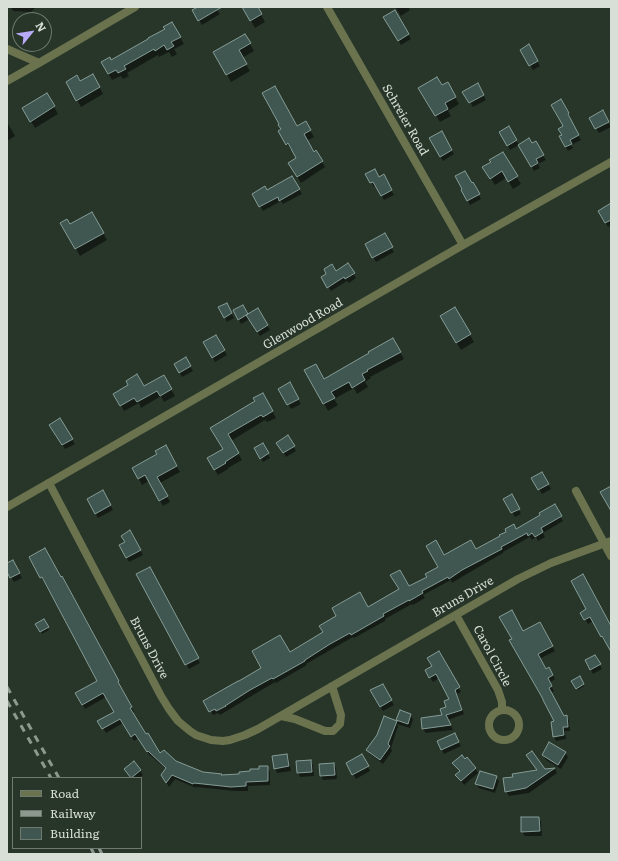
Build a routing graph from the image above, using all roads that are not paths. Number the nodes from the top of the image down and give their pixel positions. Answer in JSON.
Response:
{"nodes":[{"id":1,"x":135,"y":7,"type":"edge"},
{"id":2,"x":327,"y":7,"type":"edge"},
{"id":3,"x":7,"y":49,"type":"edge"},
{"id":4,"x":38,"y":63,"type":"junction"},
{"id":5,"x":7,"y":81,"type":"edge"},
{"id":6,"x":611,"y":162,"type":"edge"},
{"id":7,"x":463,"y":245,"type":"junction"},
{"id":8,"x":49,"y":483,"type":"junction"},
{"id":9,"x":576,"y":492,"type":"dead end"},
{"id":10,"x":7,"y":507,"type":"edge"},
{"id":11,"x":608,"y":542,"type":"edge"},
{"id":12,"x":611,"y":556,"type":"edge"},
{"id":13,"x":456,"y":614,"type":"junction"},
{"id":14,"x":332,"y":686,"type":"junction"},
{"id":15,"x":502,"y":710,"type":"dead end"},
{"id":16,"x":281,"y":716,"type":"junction"}],
"edges":[{"from":1,"to":4,"type":"street"},
{"from":2,"to":7,"type":"street","name":"Schreier Road"},
{"from":3,"to":4,"type":"street"},
{"from":4,"to":5,"type":"street"},
{"from":6,"to":7,"type":"street","name":"Glenwood Road"},
{"from":7,"to":8,"type":"street","name":"Glenwood Road"},
{"from":8,"to":10,"type":"street","name":"Glenwood Road"},
{"from":8,"to":16,"type":"street","name":"Bruns Drive"},
{"from":9,"to":11,"type":"street"},
{"from":11,"to":12,"type":"street"},
{"from":11,"to":13,"type":"street","name":"Bruns Drive"},
{"from":13,"to":14,"type":"street","name":"Bruns Drive"},
{"from":13,"to":15,"type":"street","name":"Carol Circle"},
{"from":14,"to":16,"type":"street","name":"Bruns Drive"},
{"from":14,"to":16,"type":"street"}]}
